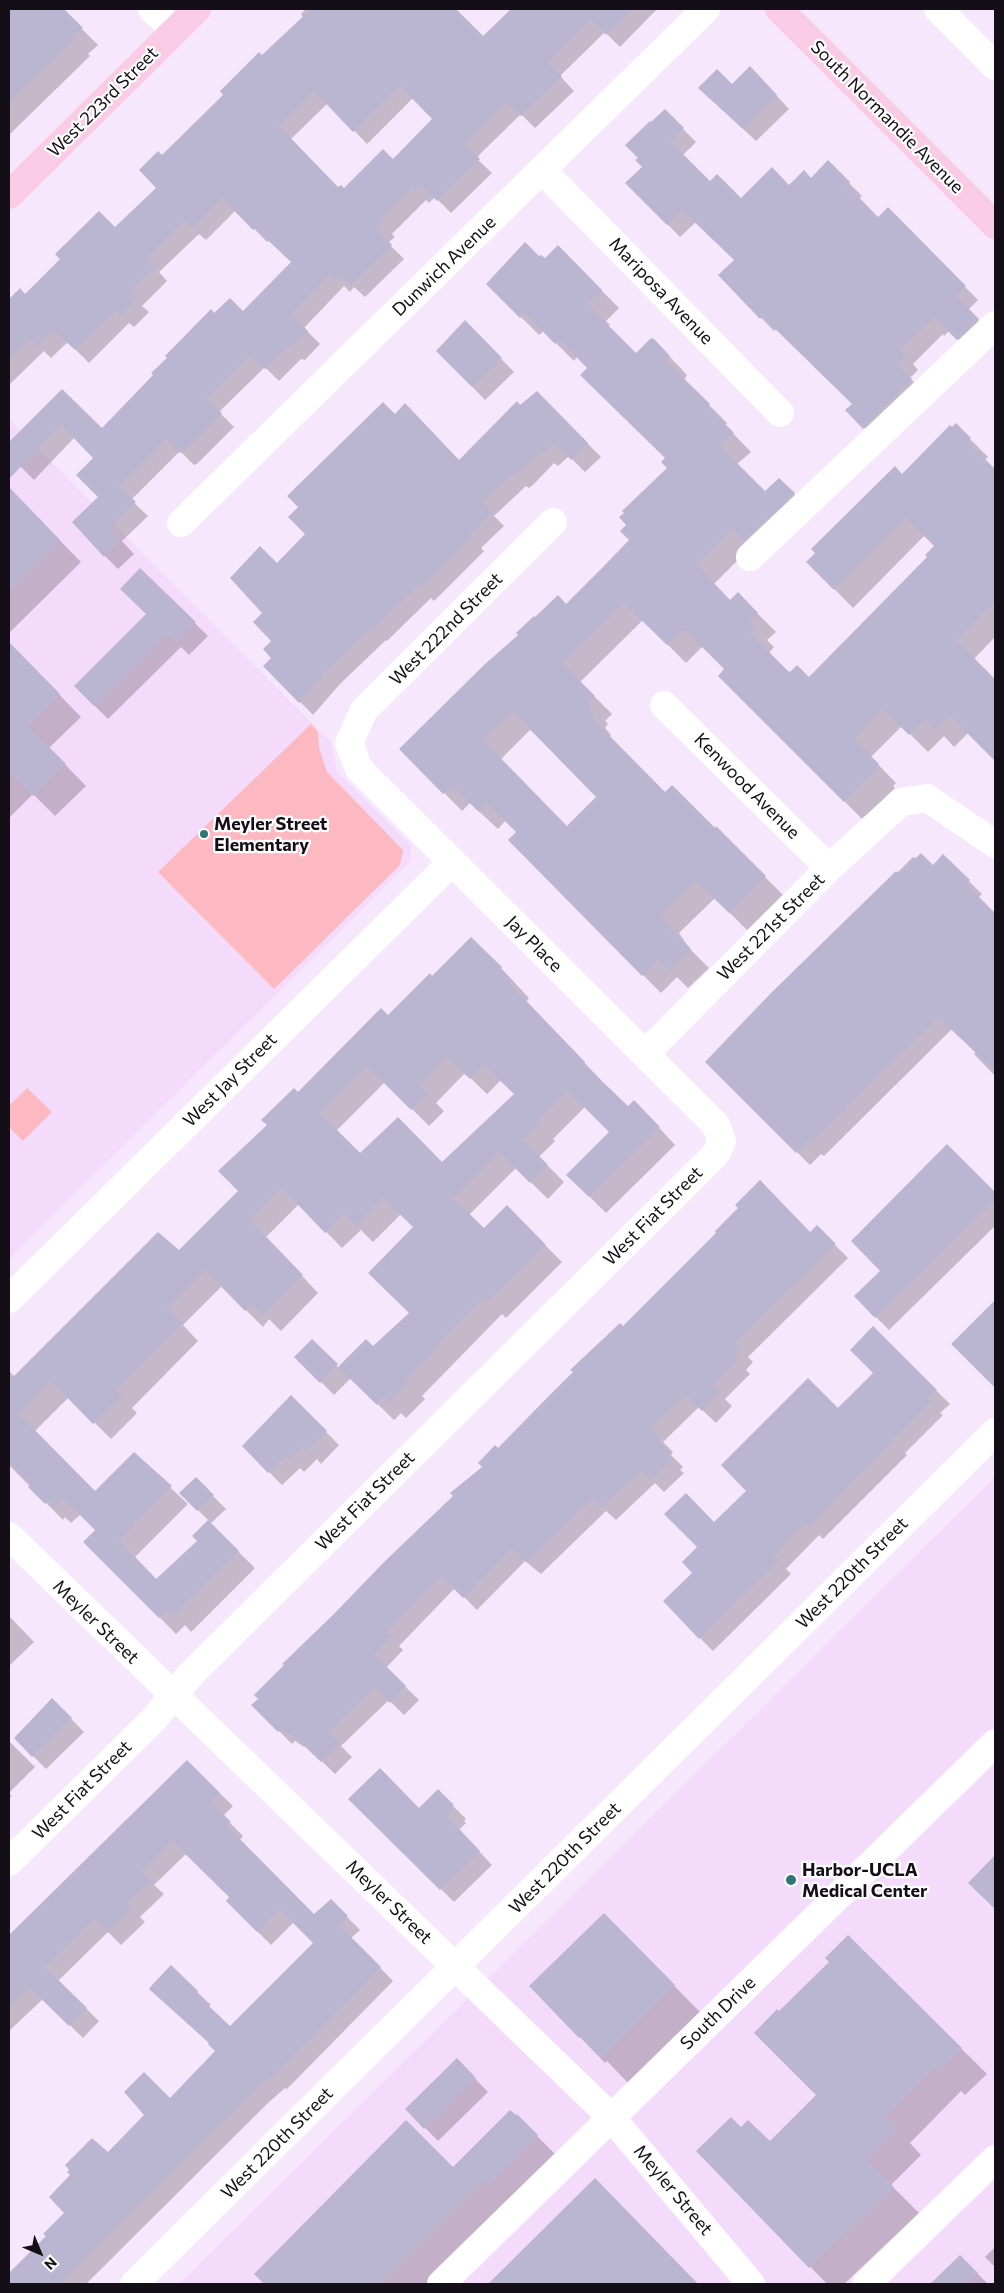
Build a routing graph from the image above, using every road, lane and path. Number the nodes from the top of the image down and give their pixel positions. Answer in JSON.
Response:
{"nodes":[{"id":1,"x":152,"y":9,"type":"edge"},
{"id":2,"x":197,"y":9,"type":"edge"},
{"id":3,"x":706,"y":9,"type":"edge"},
{"id":4,"x":779,"y":9,"type":"edge"},
{"id":5,"x":938,"y":9,"type":"edge"},
{"id":6,"x":175,"y":31,"type":"junction"},
{"id":7,"x":995,"y":66,"type":"edge"},
{"id":8,"x":542,"y":170,"type":"junction"},
{"id":9,"x":9,"y":195,"type":"edge"},
{"id":10,"x":995,"y":225,"type":"edge"},
{"id":11,"x":995,"y":325,"type":"edge"},
{"id":12,"x":780,"y":413,"type":"dead end"},
{"id":13,"x":553,"y":522,"type":"dead end"},
{"id":14,"x":181,"y":523,"type":"dead end"},
{"id":15,"x":750,"y":557,"type":"dead end"},
{"id":16,"x":664,"y":705,"type":"dead end"},
{"id":17,"x":349,"y":743,"type":"joint"},
{"id":18,"x":995,"y":844,"type":"edge"},
{"id":19,"x":452,"y":862,"type":"junction"},
{"id":20,"x":829,"y":868,"type":"junction"},
{"id":21,"x":645,"y":1054,"type":"junction"},
{"id":22,"x":722,"y":1142,"type":"joint"},
{"id":23,"x":9,"y":1299,"type":"edge"},
{"id":24,"x":995,"y":1432,"type":"edge"},
{"id":25,"x":9,"y":1536,"type":"edge"},
{"id":26,"x":173,"y":1696,"type":"junction"},
{"id":27,"x":995,"y":1743,"type":"edge"},
{"id":28,"x":9,"y":1862,"type":"edge"},
{"id":29,"x":457,"y":1966,"type":"junction"},
{"id":30,"x":612,"y":2117,"type":"junction"},
{"id":31,"x":995,"y":2159,"type":"edge"},
{"id":32,"x":134,"y":2284,"type":"edge"},
{"id":33,"x":441,"y":2284,"type":"edge"},
{"id":34,"x":750,"y":2284,"type":"edge"},
{"id":35,"x":866,"y":2284,"type":"edge"}],
"edges":[{"from":1,"to":6,"type":"street"},
{"from":2,"to":6,"type":"main road","name":"West 223rd Street"},
{"from":3,"to":8,"type":"street","name":"Dunwich Avenue"},
{"from":4,"to":10,"type":"main road","name":"South Normandie Avenue"},
{"from":5,"to":7,"type":"street"},
{"from":6,"to":9,"type":"main road","name":"West 223rd Street"},
{"from":8,"to":12,"type":"street","name":"Mariposa Avenue"},
{"from":8,"to":14,"type":"street","name":"Dunwich Avenue"},
{"from":11,"to":15,"type":"street"},
{"from":13,"to":17,"type":"street","name":"West 222nd Street"},
{"from":16,"to":20,"type":"street","name":"Kenwood Avenue"},
{"from":17,"to":19,"type":"street","name":"Jay Place"},
{"from":18,"to":20,"type":"street","name":"West 221st Street"},
{"from":19,"to":21,"type":"street","name":"Jay Place"},
{"from":19,"to":23,"type":"street","name":"West Jay Street"},
{"from":20,"to":21,"type":"street","name":"West 221st Street"},
{"from":21,"to":22,"type":"street","name":"Jay Place"},
{"from":22,"to":26,"type":"street","name":"West Fiat Street"},
{"from":24,"to":29,"type":"street","name":"West 220th Street"},
{"from":25,"to":26,"type":"street","name":"Meyler Street"},
{"from":26,"to":28,"type":"street","name":"West Fiat Street"},
{"from":26,"to":29,"type":"street","name":"Meyler Street"},
{"from":27,"to":30,"type":"street","name":"South Drive"},
{"from":29,"to":30,"type":"street","name":"Meyler Street"},
{"from":29,"to":32,"type":"street","name":"West 220th Street"},
{"from":30,"to":33,"type":"street","name":"South Drive"},
{"from":30,"to":34,"type":"street","name":"Meyler Street"},
{"from":31,"to":35,"type":"street"}]}
